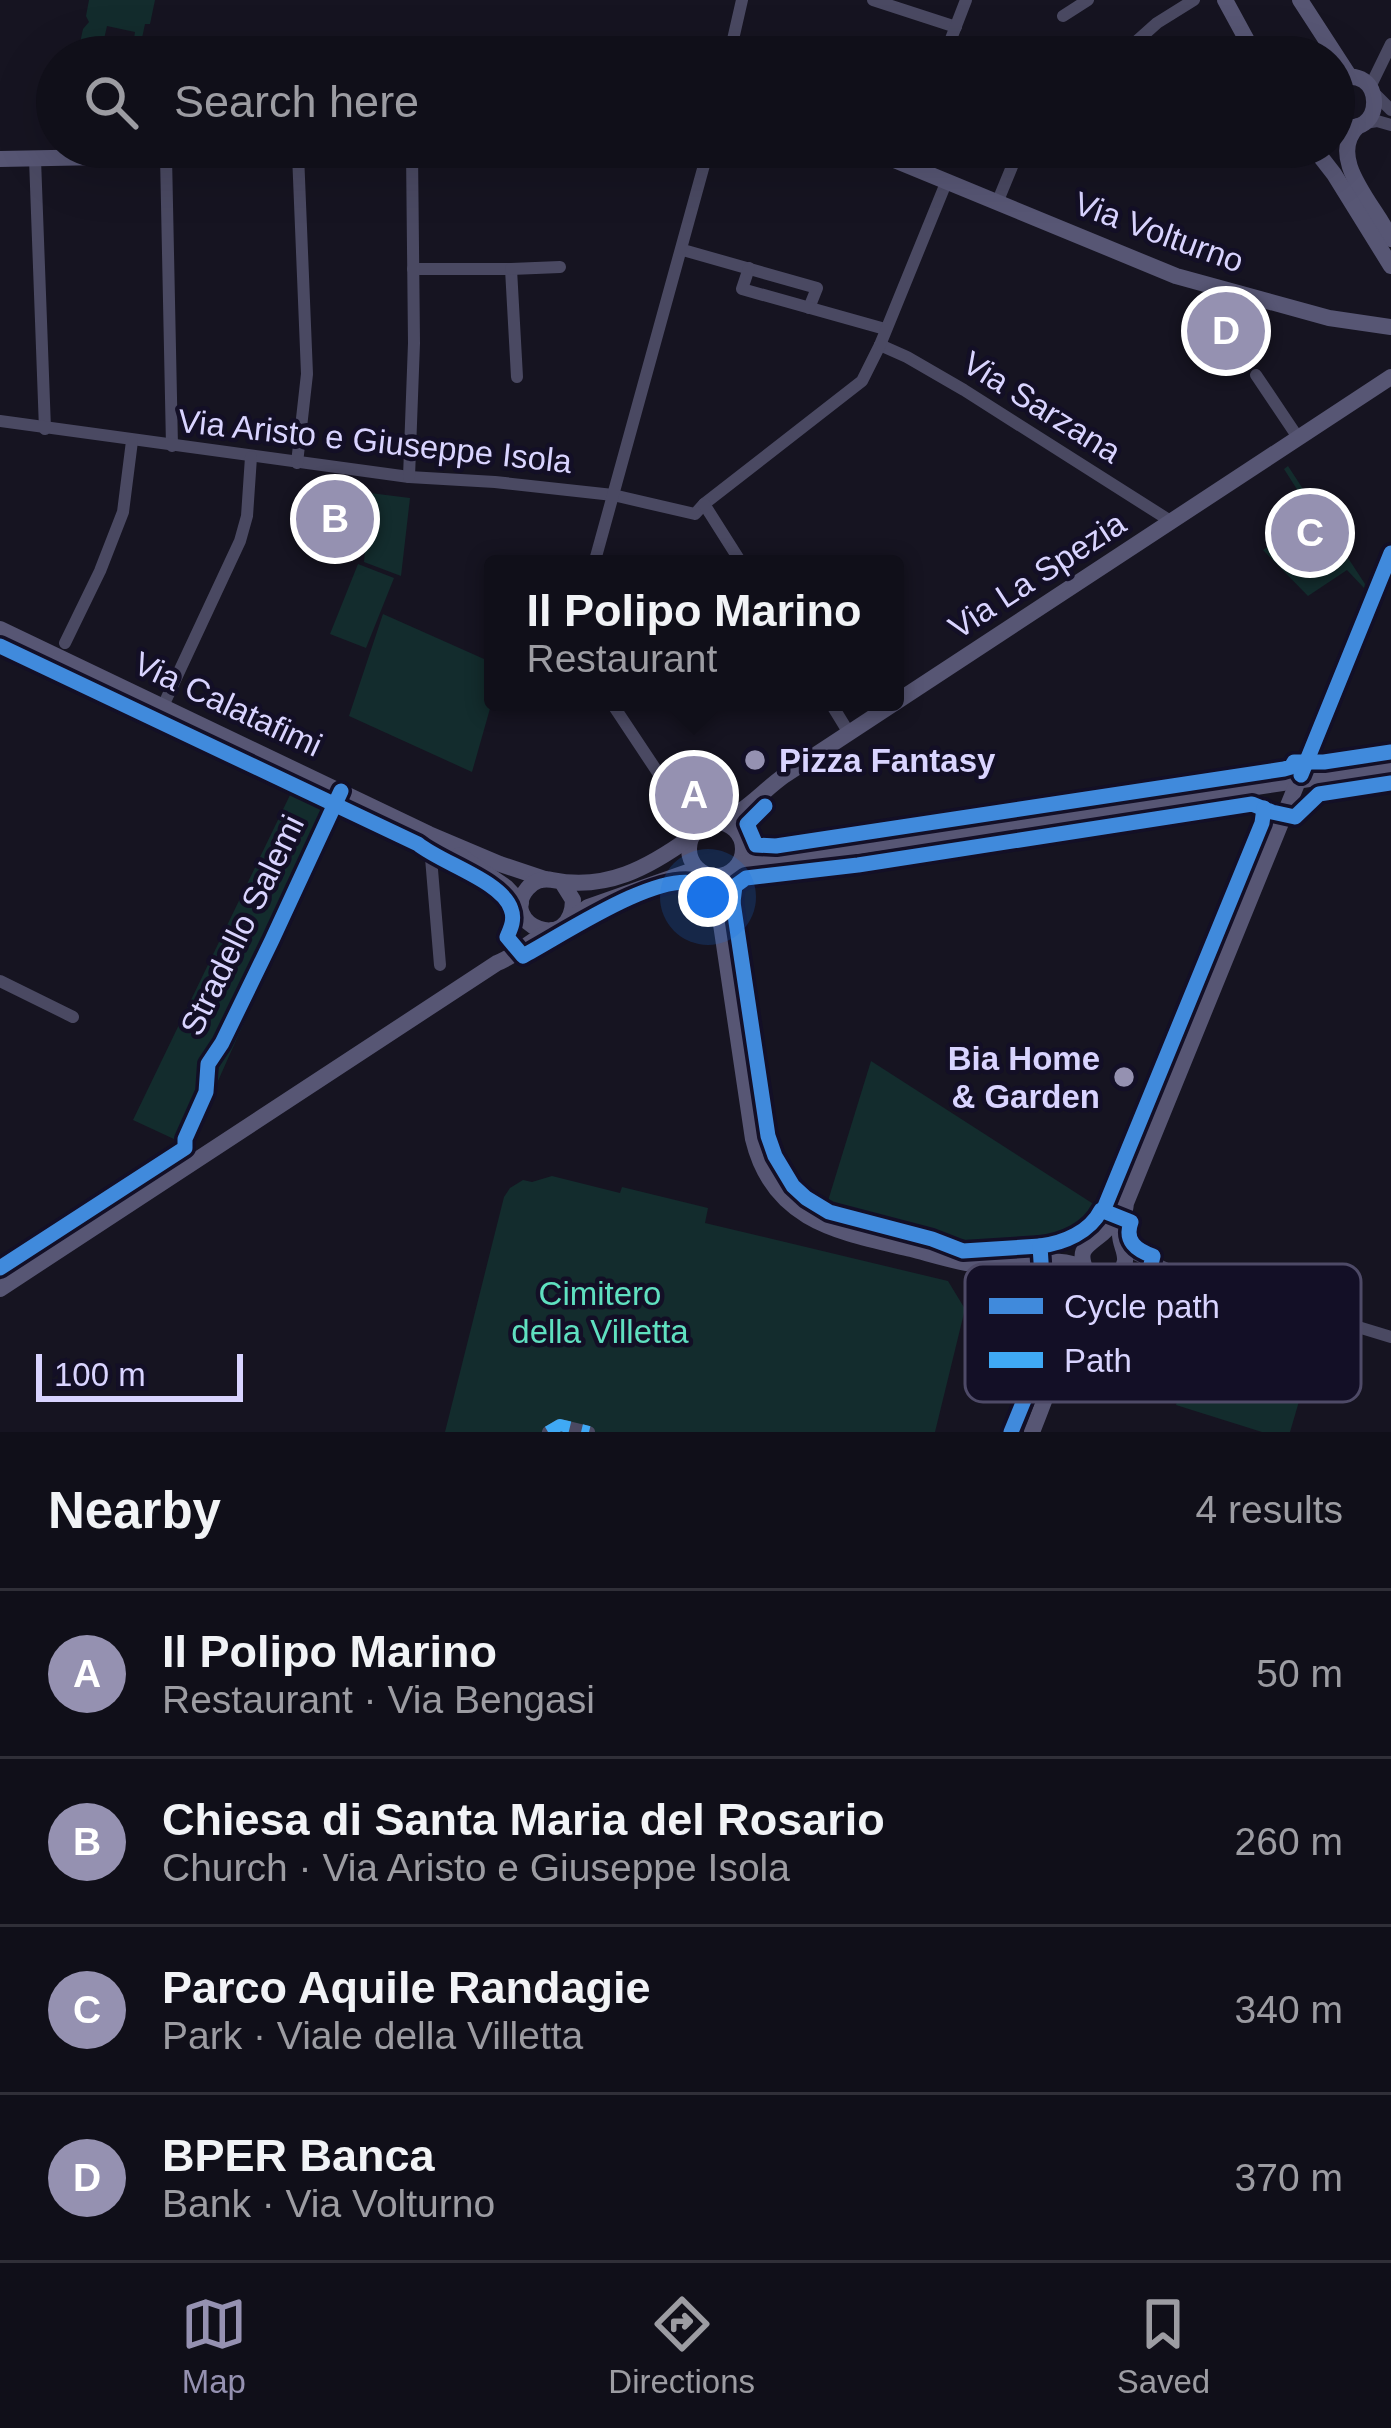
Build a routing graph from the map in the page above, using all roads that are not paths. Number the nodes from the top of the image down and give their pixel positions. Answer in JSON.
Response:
{"nodes":[{"id":1,"x":742,"y":0,"type":"edge"},
{"id":2,"x":873,"y":0,"type":"edge"},
{"id":3,"x":966,"y":0,"type":"edge"},
{"id":4,"x":1088,"y":0,"type":"edge"},
{"id":5,"x":1194,"y":0,"type":"edge"},
{"id":6,"x":1225,"y":0,"type":"edge"},
{"id":7,"x":1300,"y":0,"type":"edge"},
{"id":8,"x":1063,"y":16,"type":"dead end"},
{"id":9,"x":1240,"y":24,"type":"junction"},
{"id":10,"x":956,"y":27,"type":"junction"},
{"id":11,"x":734,"y":36,"type":"edge"},
{"id":12,"x":952,"y":36,"type":"edge"},
{"id":13,"x":1142,"y":36,"type":"edge"},
{"id":14,"x":1246,"y":36,"type":"edge"},
{"id":15,"x":1250,"y":36,"type":"edge"},
{"id":16,"x":1319,"y":36,"type":"edge"},
{"id":17,"x":1391,"y":44,"type":"edge"},
{"id":18,"x":1355,"y":80,"type":"edge"},
{"id":19,"x":1372,"y":90,"type":"junction"},
{"id":20,"x":1391,"y":110,"type":"edge"},
{"id":21,"x":1361,"y":125,"type":"junction"},
{"id":22,"x":1391,"y":125,"type":"edge"},
{"id":23,"x":1355,"y":126,"type":"edge"},
{"id":24,"x":1355,"y":130,"type":"edge"},
{"id":25,"x":0,"y":159,"type":"edge"},
{"id":26,"x":35,"y":159,"type":"joint"},
{"id":27,"x":166,"y":168,"type":"edge"},
{"id":28,"x":299,"y":168,"type":"edge"},
{"id":29,"x":412,"y":168,"type":"edge"},
{"id":30,"x":703,"y":168,"type":"edge"},
{"id":31,"x":922,"y":168,"type":"edge"},
{"id":32,"x":1011,"y":168,"type":"edge"},
{"id":33,"x":1329,"y":168,"type":"edge"},
{"id":34,"x":1332,"y":168,"type":"edge"},
{"id":35,"x":1351,"y":168,"type":"edge"},
{"id":36,"x":1334,"y":174,"type":"junction"},
{"id":37,"x":946,"y":183,"type":"junction"},
{"id":38,"x":997,"y":203,"type":"junction"},
{"id":39,"x":1388,"y":230,"type":"edge"},
{"id":40,"x":682,"y":250,"type":"junction"},
{"id":41,"x":1391,"y":266,"type":"edge"},
{"id":42,"x":560,"y":267,"type":"dead end"},
{"id":43,"x":749,"y":268,"type":"junction"},
{"id":44,"x":413,"y":269,"type":"junction"},
{"id":45,"x":512,"y":269,"type":"junction"},
{"id":46,"x":808,"y":308,"type":"junction"},
{"id":47,"x":1391,"y":310,"type":"edge"},
{"id":48,"x":1367,"y":323,"type":"junction"},
{"id":49,"x":1391,"y":327,"type":"edge"},
{"id":50,"x":885,"y":329,"type":"junction"},
{"id":51,"x":880,"y":345,"type":"junction"},
{"id":52,"x":1256,"y":375,"type":"dead end"},
{"id":53,"x":518,"y":377,"type":"dead end"},
{"id":54,"x":1391,"y":377,"type":"edge"},
{"id":55,"x":0,"y":421,"type":"edge"},
{"id":56,"x":45,"y":429,"type":"junction"},
{"id":57,"x":1298,"y":440,"type":"junction"},
{"id":58,"x":132,"y":441,"type":"junction"},
{"id":59,"x":172,"y":446,"type":"junction"},
{"id":60,"x":251,"y":457,"type":"junction"},
{"id":61,"x":297,"y":463,"type":"junction"},
{"id":62,"x":409,"y":477,"type":"junction"},
{"id":63,"x":613,"y":495,"type":"junction"},
{"id":64,"x":704,"y":504,"type":"junction"},
{"id":65,"x":1172,"y":522,"type":"junction"},
{"id":66,"x":1391,"y":553,"type":"edge"},
{"id":67,"x":596,"y":555,"type":"edge"},
{"id":68,"x":736,"y":555,"type":"edge"},
{"id":69,"x":0,"y":629,"type":"edge"},
{"id":70,"x":65,"y":643,"type":"dead end"},
{"id":71,"x":904,"y":698,"type":"edge"},
{"id":72,"x":163,"y":706,"type":"junction"},
{"id":73,"x":616,"y":711,"type":"edge"},
{"id":74,"x":836,"y":711,"type":"edge"},
{"id":75,"x":884,"y":711,"type":"edge"},
{"id":76,"x":850,"y":733,"type":"junction"},
{"id":77,"x":1391,"y":766,"type":"edge"},
{"id":78,"x":1299,"y":782,"type":"junction"},
{"id":79,"x":716,"y":822,"type":"junction"},
{"id":80,"x":694,"y":833,"type":"junction"},
{"id":81,"x":429,"y":834,"type":"junction"},
{"id":82,"x":739,"y":864,"type":"junction"},
{"id":83,"x":696,"y":869,"type":"junction"},
{"id":84,"x":719,"y":877,"type":"junction"},
{"id":85,"x":554,"y":882,"type":"junction"},
{"id":86,"x":521,"y":906,"type":"junction"},
{"id":87,"x":560,"y":926,"type":"junction"},
{"id":88,"x":497,"y":963,"type":"junction"},
{"id":89,"x":440,"y":965,"type":"dead end"},
{"id":90,"x":0,"y":981,"type":"edge"},
{"id":91,"x":73,"y":1017,"type":"dead end"},
{"id":92,"x":1126,"y":1203,"type":"junction"},
{"id":93,"x":1091,"y":1241,"type":"junction"},
{"id":94,"x":1122,"y":1248,"type":"junction"},
{"id":95,"x":966,"y":1262,"type":"junction"},
{"id":96,"x":1041,"y":1262,"type":"junction"},
{"id":97,"x":970,"y":1264,"type":"edge"},
{"id":98,"x":984,"y":1264,"type":"edge"},
{"id":99,"x":1022,"y":1264,"type":"edge"},
{"id":100,"x":1076,"y":1264,"type":"edge"},
{"id":101,"x":1084,"y":1264,"type":"edge"},
{"id":102,"x":1124,"y":1264,"type":"edge"},
{"id":103,"x":1157,"y":1264,"type":"edge"},
{"id":104,"x":0,"y":1289,"type":"edge"},
{"id":105,"x":1361,"y":1328,"type":"edge"},
{"id":106,"x":1391,"y":1337,"type":"edge"},
{"id":107,"x":1044,"y":1402,"type":"edge"},
{"id":108,"x":548,"y":1432,"type":"edge"},
{"id":109,"x":589,"y":1432,"type":"edge"},
{"id":110,"x":1032,"y":1432,"type":"edge"}],
"edges":[{"from":1,"to":11,"type":"street"},
{"from":2,"to":10,"type":"street"},
{"from":3,"to":10,"type":"street"},
{"from":4,"to":8,"type":"street"},
{"from":5,"to":13,"type":"street"},
{"from":6,"to":9,"type":"street"},
{"from":7,"to":16,"type":"street"},
{"from":9,"to":14,"type":"street"},
{"from":9,"to":15,"type":"street"},
{"from":10,"to":12,"type":"street"},
{"from":17,"to":19,"type":"street"},
{"from":18,"to":19,"type":"street"},
{"from":19,"to":20,"type":"street"},
{"from":19,"to":21,"type":"street"},
{"from":21,"to":22,"type":"street"},
{"from":21,"to":23,"type":"street"},
{"from":21,"to":24,"type":"street"},
{"from":25,"to":26,"type":"street"},
{"from":26,"to":56,"type":"street"},
{"from":27,"to":59,"type":"street"},
{"from":28,"to":61,"type":"street"},
{"from":29,"to":44,"type":"street"},
{"from":30,"to":40,"type":"street"},
{"from":31,"to":37,"type":"street","name":"Via Volturno"},
{"from":32,"to":38,"type":"street"},
{"from":33,"to":36,"type":"street"},
{"from":34,"to":36,"type":"street"},
{"from":35,"to":39,"type":"street"},
{"from":36,"to":41,"type":"street"},
{"from":37,"to":38,"type":"street","name":"Via Volturno"},
{"from":37,"to":50,"type":"street"},
{"from":38,"to":48,"type":"street","name":"Via Volturno"},
{"from":40,"to":43,"type":"street"},
{"from":40,"to":63,"type":"street"},
{"from":42,"to":45,"type":"street"},
{"from":43,"to":46,"type":"street"},
{"from":43,"to":46,"type":"street"},
{"from":44,"to":45,"type":"street"},
{"from":44,"to":62,"type":"street"},
{"from":45,"to":53,"type":"street"},
{"from":46,"to":50,"type":"street"},
{"from":47,"to":48,"type":"street"},
{"from":48,"to":49,"type":"street","name":"Via Volturno"},
{"from":50,"to":51,"type":"street"},
{"from":51,"to":64,"type":"street"},
{"from":51,"to":65,"type":"street","name":"Via Sarzana"},
{"from":52,"to":57,"type":"street"},
{"from":54,"to":57,"type":"street","name":"Via La Spezia"},
{"from":55,"to":56,"type":"street","name":"Via Aristo e Giuseppe Isola"},
{"from":56,"to":58,"type":"street","name":"Via Aristo e Giuseppe Isola"},
{"from":57,"to":65,"type":"street","name":"Via La Spezia"},
{"from":58,"to":59,"type":"street","name":"Via Aristo e Giuseppe Isola"},
{"from":58,"to":70,"type":"street","name":"Via Aristo e Giuseppe Isola"},
{"from":59,"to":60,"type":"street","name":"Via Aristo e Giuseppe Isola"},
{"from":60,"to":61,"type":"street","name":"Via Aristo e Giuseppe Isola"},
{"from":60,"to":72,"type":"street"},
{"from":61,"to":62,"type":"street","name":"Via Aristo e Giuseppe Isola"},
{"from":62,"to":63,"type":"street","name":"Via Aristo e Giuseppe Isola"},
{"from":63,"to":64,"type":"street","name":"Via Aristo e Giuseppe Isola"},
{"from":63,"to":67,"type":"street"},
{"from":64,"to":68,"type":"street"},
{"from":65,"to":71,"type":"street","name":"Via La Spezia"},
{"from":66,"to":78,"type":"street"},
{"from":69,"to":72,"type":"street","name":"Via Calatafimi"},
{"from":72,"to":81,"type":"street","name":"Via Calatafimi"},
{"from":73,"to":80,"type":"street"},
{"from":74,"to":76,"type":"street"},
{"from":75,"to":76,"type":"street","name":"Via La Spezia"},
{"from":76,"to":79,"type":"street","name":"Via La Spezia"},
{"from":77,"to":78,"type":"street"},
{"from":78,"to":82,"type":"street"},
{"from":78,"to":92,"type":"street"},
{"from":79,"to":80,"type":"street","name":"Via La Spezia"},
{"from":79,"to":82,"type":"street"},
{"from":80,"to":83,"type":"street"},
{"from":80,"to":85,"type":"street","name":"Via La Spezia"},
{"from":81,"to":85,"type":"street","name":"Via Calatafimi"},
{"from":81,"to":86,"type":"street","name":"Via Calatafimi"},
{"from":81,"to":89,"type":"street"},
{"from":82,"to":84,"type":"street"},
{"from":83,"to":84,"type":"street"},
{"from":83,"to":87,"type":"street"},
{"from":84,"to":95,"type":"street"},
{"from":85,"to":86,"type":"street"},
{"from":85,"to":87,"type":"street"},
{"from":86,"to":87,"type":"street"},
{"from":86,"to":88,"type":"street"},
{"from":87,"to":88,"type":"street"},
{"from":88,"to":104,"type":"street"},
{"from":90,"to":91,"type":"street"},
{"from":92,"to":93,"type":"street"},
{"from":92,"to":94,"type":"street"},
{"from":93,"to":94,"type":"street"},
{"from":93,"to":96,"type":"street"},
{"from":93,"to":101,"type":"street"},
{"from":94,"to":102,"type":"street"},
{"from":94,"to":103,"type":"street"},
{"from":95,"to":97,"type":"street"},
{"from":95,"to":98,"type":"street"},
{"from":96,"to":99,"type":"street"},
{"from":96,"to":100,"type":"street"},
{"from":105,"to":106,"type":"street"},
{"from":107,"to":110,"type":"street"},
{"from":108,"to":109,"type":"street"}]}
